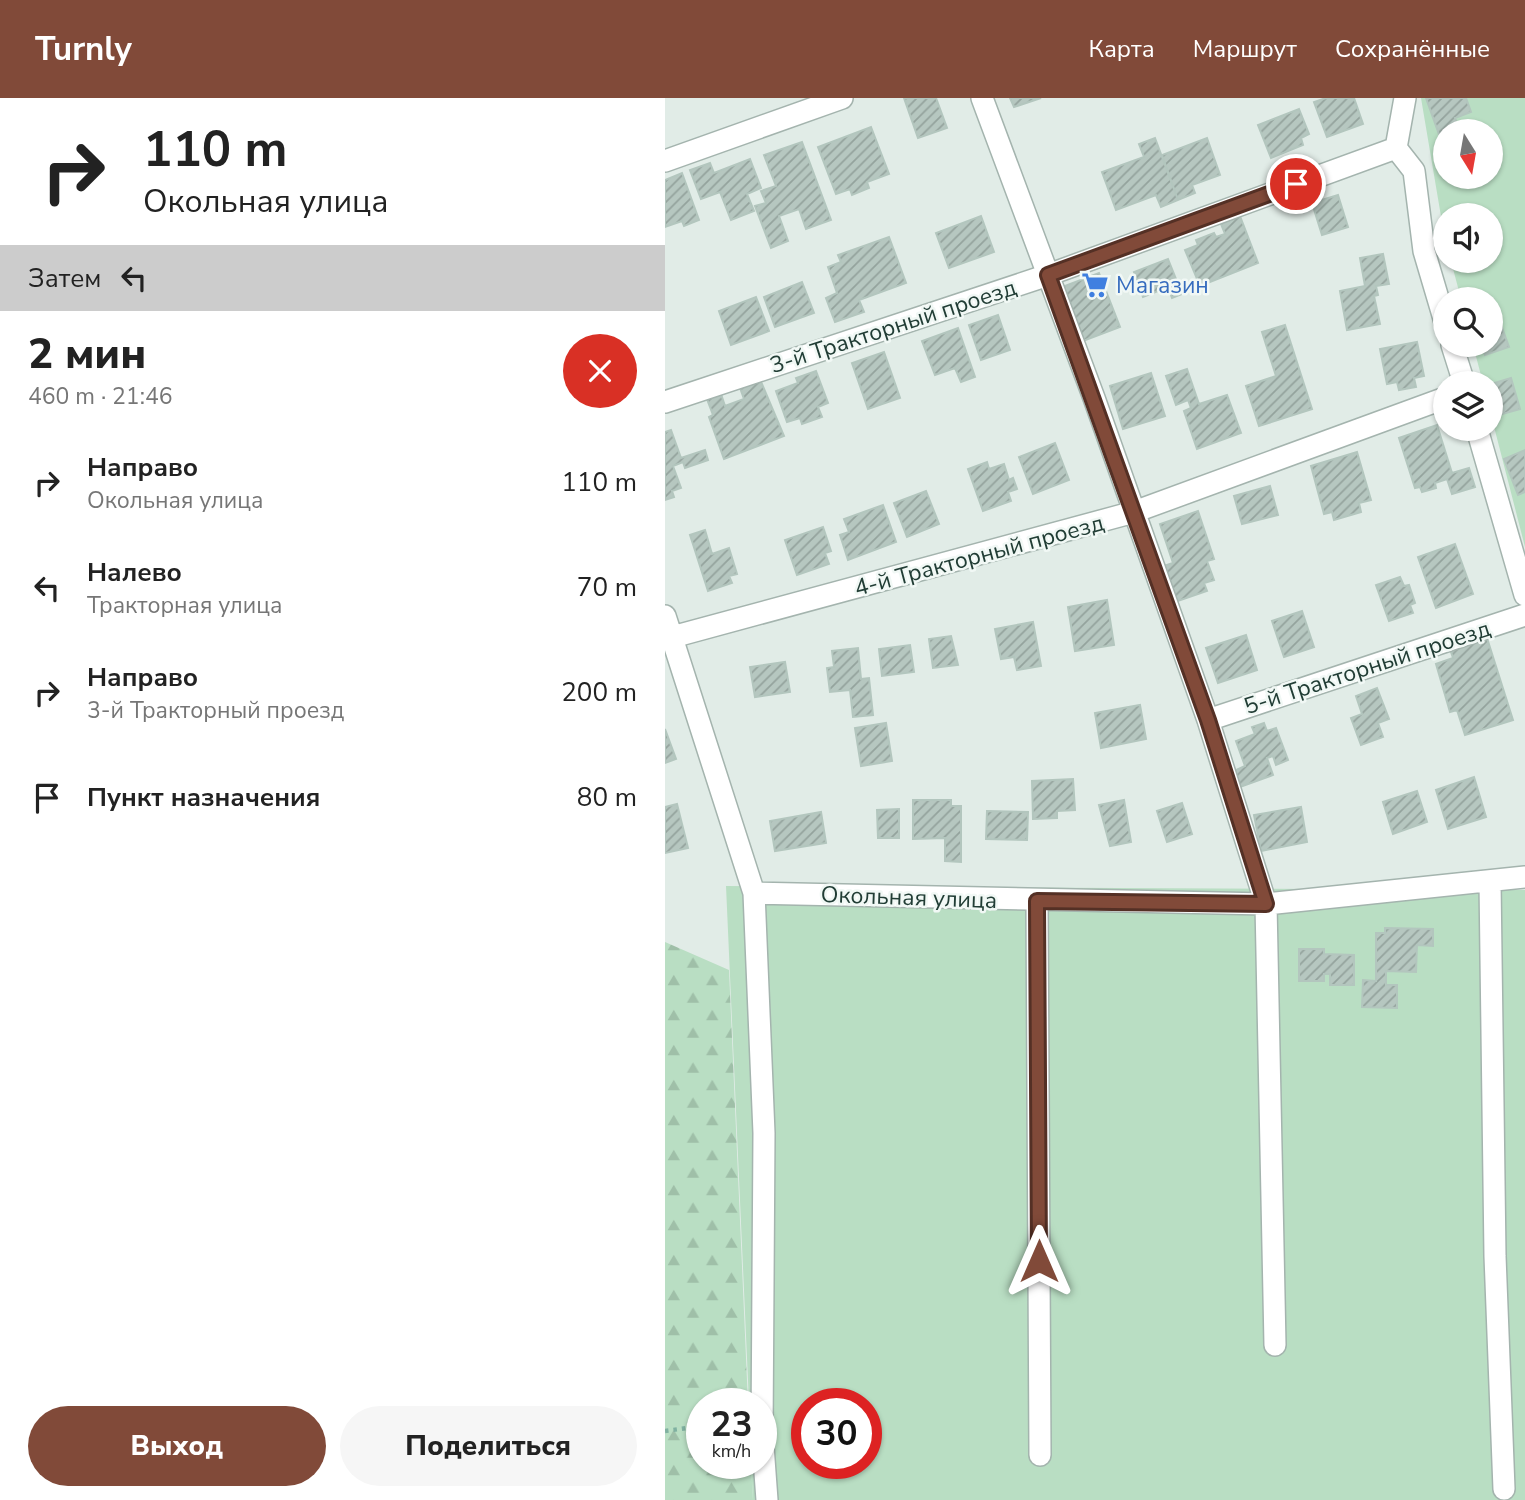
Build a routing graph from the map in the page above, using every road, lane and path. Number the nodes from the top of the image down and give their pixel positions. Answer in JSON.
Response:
{"nodes":[{"id":1,"x":842,"y":98,"type":"edge"},
{"id":2,"x":982,"y":98,"type":"edge"},
{"id":3,"x":1405,"y":98,"type":"edge"},
{"id":4,"x":1396,"y":148,"type":"junction"},
{"id":5,"x":665,"y":161,"type":"edge"},
{"id":6,"x":1048,"y":275,"type":"junction"},
{"id":7,"x":1435,"y":287,"type":"edge"},
{"id":8,"x":665,"y":402,"type":"edge"},
{"id":9,"x":1433,"y":402,"type":"edge"},
{"id":10,"x":1480,"y":441,"type":"edge"},
{"id":11,"x":1134,"y":512,"type":"junction"},
{"id":12,"x":1525,"y":595,"type":"edge"},
{"id":13,"x":1525,"y":615,"type":"edge"},
{"id":14,"x":665,"y":616,"type":"edge"},
{"id":15,"x":669,"y":639,"type":"edge"},
{"id":16,"x":1208,"y":720,"type":"junction"},
{"id":17,"x":1525,"y":877,"type":"edge"},
{"id":18,"x":1490,"y":881,"type":"junction"},
{"id":19,"x":754,"y":893,"type":"junction"},
{"id":20,"x":1037,"y":901,"type":"junction"},
{"id":21,"x":1266,"y":904,"type":"junction"},
{"id":22,"x":1275,"y":1345,"type":"dead end"},
{"id":23,"x":686,"y":1428,"type":"edge"},
{"id":24,"x":665,"y":1431,"type":"edge"},
{"id":25,"x":1040,"y":1455,"type":"dead end"},
{"id":26,"x":1504,"y":1489,"type":"dead end"},
{"id":27,"x":768,"y":1500,"type":"edge"}],
"edges":[{"from":1,"to":5,"type":"street"},
{"from":2,"to":6,"type":"street"},
{"from":3,"to":4,"type":"street"},
{"from":4,"to":6,"type":"street","name":"3-й Тракторный проезд"},
{"from":4,"to":7,"type":"street"},
{"from":6,"to":8,"type":"street","name":"3-й Тракторный проезд"},
{"from":6,"to":11,"type":"street"},
{"from":9,"to":11,"type":"street","name":"4-й Тракторный проезд"},
{"from":10,"to":12,"type":"street"},
{"from":11,"to":15,"type":"street","name":"4-й Тракторный проезд"},
{"from":11,"to":16,"type":"street"},
{"from":13,"to":16,"type":"street","name":"5-й Тракторный проезд"},
{"from":14,"to":15,"type":"street"},
{"from":15,"to":19,"type":"street"},
{"from":16,"to":21,"type":"street"},
{"from":17,"to":18,"type":"street","name":"Окольная улица"},
{"from":18,"to":21,"type":"street","name":"Окольная улица"},
{"from":18,"to":26,"type":"street"},
{"from":19,"to":20,"type":"street","name":"Окольная улица"},
{"from":19,"to":27,"type":"street"},
{"from":20,"to":21,"type":"street","name":"Окольная улица"},
{"from":20,"to":25,"type":"street"},
{"from":21,"to":22,"type":"street"},
{"from":23,"to":24,"type":"path"}]}
